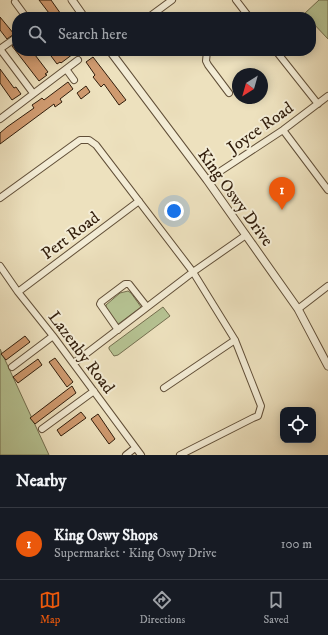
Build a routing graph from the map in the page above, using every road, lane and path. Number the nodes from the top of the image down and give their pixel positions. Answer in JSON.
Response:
{"nodes":[{"id":1,"x":72,"y":0,"type":"edge"},
{"id":2,"x":172,"y":0,"type":"edge"},
{"id":3,"x":236,"y":0,"type":"edge"},
{"id":4,"x":15,"y":2,"type":"dead end"},
{"id":5,"x":22,"y":12,"type":"edge"},
{"id":6,"x":80,"y":12,"type":"edge"},
{"id":7,"x":156,"y":12,"type":"edge"},
{"id":8,"x":245,"y":12,"type":"edge"},
{"id":9,"x":12,"y":41,"type":"edge"},
{"id":10,"x":0,"y":49,"type":"edge"},
{"id":11,"x":114,"y":56,"type":"edge"},
{"id":12,"x":206,"y":56,"type":"edge"},
{"id":13,"x":280,"y":56,"type":"edge"},
{"id":14,"x":78,"y":60,"type":"dead end"},
{"id":15,"x":66,"y":69,"type":"junction"},
{"id":16,"x":74,"y":80,"type":"dead end"},
{"id":17,"x":229,"y":93,"type":"dead end"},
{"id":18,"x":33,"y":94,"type":"junction"},
{"id":19,"x":328,"y":96,"type":"edge"},
{"id":20,"x":318,"y":104,"type":"junction"},
{"id":21,"x":0,"y":119,"type":"edge"},
{"id":22,"x":283,"y":130,"type":"junction"},
{"id":23,"x":207,"y":180,"type":"junction"},
{"id":24,"x":328,"y":190,"type":"edge"},
{"id":25,"x":0,"y":198,"type":"edge"},
{"id":26,"x":139,"y":201,"type":"junction"},
{"id":27,"x":246,"y":235,"type":"junction"},
{"id":28,"x":0,"y":266,"type":"edge"},
{"id":29,"x":193,"y":272,"type":"junction"},
{"id":30,"x":328,"y":286,"type":"edge"},
{"id":31,"x":18,"y":292,"type":"junction"},
{"id":32,"x":147,"y":307,"type":"junction"},
{"id":33,"x":298,"y":309,"type":"junction"},
{"id":34,"x":118,"y":330,"type":"junction"},
{"id":35,"x":53,"y":336,"type":"junction"},
{"id":36,"x":235,"y":340,"type":"junction"},
{"id":37,"x":74,"y":363,"type":"junction"},
{"id":38,"x":328,"y":366,"type":"edge"},
{"id":39,"x":12,"y":367,"type":"dead end"},
{"id":40,"x":164,"y":388,"type":"dead end"},
{"id":41,"x":94,"y":391,"type":"junction"},
{"id":42,"x":42,"y":429,"type":"dead end"},
{"id":43,"x":135,"y":448,"type":"junction"},
{"id":44,"x":126,"y":455,"type":"edge"},
{"id":45,"x":141,"y":455,"type":"edge"},
{"id":46,"x":180,"y":455,"type":"edge"}],
"edges":[{"from":1,"to":6,"type":"street"},
{"from":2,"to":7,"type":"street"},
{"from":3,"to":8,"type":"street"},
{"from":4,"to":5,"type":"street"},
{"from":9,"to":10,"type":"street"},
{"from":10,"to":18,"type":"street"},
{"from":11,"to":23,"type":"street","name":"King Oswy Drive"},
{"from":12,"to":17,"type":"street"},
{"from":13,"to":20,"type":"street"},
{"from":14,"to":15,"type":"street"},
{"from":15,"to":16,"type":"street"},
{"from":15,"to":18,"type":"street"},
{"from":18,"to":21,"type":"street"},
{"from":19,"to":20,"type":"street","name":"Joyce Road"},
{"from":20,"to":22,"type":"street","name":"Joyce Road"},
{"from":22,"to":23,"type":"street","name":"Joyce Road"},
{"from":22,"to":24,"type":"street"},
{"from":23,"to":27,"type":"street","name":"King Oswy Drive"},
{"from":25,"to":26,"type":"street"},
{"from":26,"to":29,"type":"street"},
{"from":26,"to":31,"type":"street","name":"Pert Road"},
{"from":27,"to":29,"type":"street"},
{"from":27,"to":33,"type":"street","name":"King Oswy Drive"},
{"from":28,"to":31,"type":"street","name":"Lazenby Road"},
{"from":29,"to":32,"type":"street"},
{"from":29,"to":36,"type":"street"},
{"from":30,"to":33,"type":"street"},
{"from":31,"to":35,"type":"street","name":"Lazenby Road"},
{"from":32,"to":34,"type":"street"},
{"from":32,"to":34,"type":"street"},
{"from":33,"to":38,"type":"street","name":"King Oswy Drive"},
{"from":34,"to":37,"type":"street"},
{"from":35,"to":37,"type":"street","name":"Lazenby Road"},
{"from":35,"to":39,"type":"street"},
{"from":36,"to":40,"type":"street"},
{"from":36,"to":46,"type":"street"},
{"from":37,"to":41,"type":"street","name":"Lazenby Road"},
{"from":41,"to":42,"type":"street"},
{"from":41,"to":43,"type":"street","name":"Lazenby Road"},
{"from":43,"to":44,"type":"street"},
{"from":43,"to":45,"type":"street","name":"Lazenby Road"}]}
